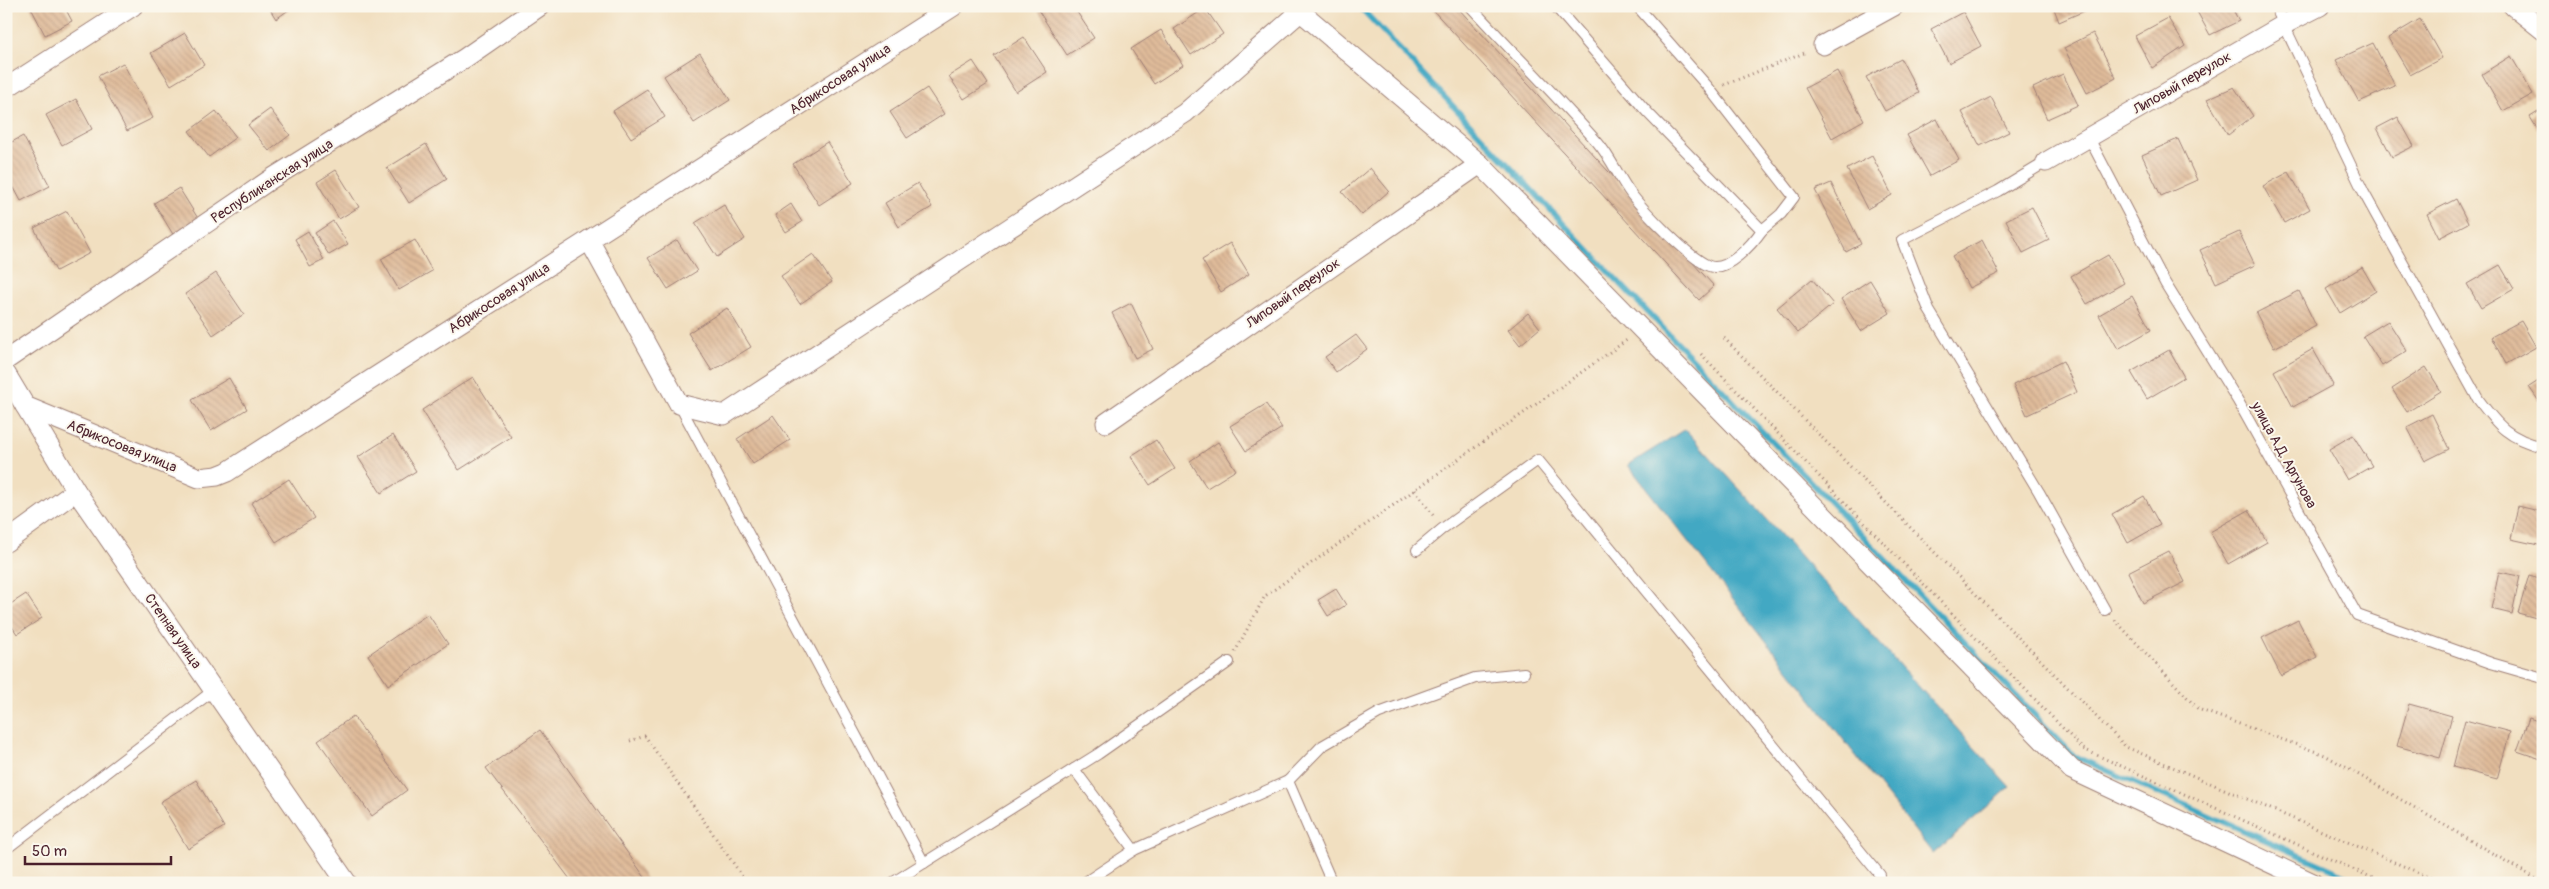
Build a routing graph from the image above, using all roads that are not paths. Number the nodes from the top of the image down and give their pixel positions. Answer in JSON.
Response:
{"nodes":[{"id":1,"x":134,"y":6,"type":"edge"},
{"id":2,"x":540,"y":6,"type":"edge"},
{"id":3,"x":954,"y":6,"type":"edge"},
{"id":4,"x":1555,"y":6,"type":"edge"},
{"id":5,"x":1637,"y":6,"type":"edge"},
{"id":6,"x":1894,"y":6,"type":"edge"},
{"id":7,"x":2275,"y":6,"type":"edge"},
{"id":8,"x":2320,"y":6,"type":"edge"},
{"id":9,"x":2512,"y":6,"type":"edge"},
{"id":10,"x":1472,"y":7,"type":"edge"},
{"id":11,"x":1297,"y":9,"type":"edge"},
{"id":12,"x":2285,"y":24,"type":"junction"},
{"id":13,"x":2543,"y":30,"type":"edge"},
{"id":14,"x":1824,"y":45,"type":"road end"},
{"id":15,"x":6,"y":88,"type":"edge"},
{"id":16,"x":2089,"y":138,"type":"junction"},
{"id":17,"x":2046,"y":162,"type":"joint"},
{"id":18,"x":1480,"y":164,"type":"junction"},
{"id":19,"x":1762,"y":230,"type":"junction"},
{"id":20,"x":589,"y":240,"type":"junction"},
{"id":21,"x":6,"y":360,"type":"edge"},
{"id":22,"x":6,"y":374,"type":"edge"},
{"id":23,"x":679,"y":404,"type":"junction"},
{"id":24,"x":25,"y":406,"type":"junction"},
{"id":25,"x":1106,"y":423,"type":"dead end"},
{"id":26,"x":2543,"y":447,"type":"edge"},
{"id":27,"x":76,"y":491,"type":"junction"},
{"id":28,"x":6,"y":542,"type":"edge"},
{"id":29,"x":1417,"y":550,"type":"dead end"},
{"id":30,"x":2106,"y":610,"type":"road end"},
{"id":31,"x":1230,"y":662,"type":"road end"},
{"id":32,"x":1524,"y":673,"type":"dead end"},
{"id":33,"x":2543,"y":678,"type":"edge"},
{"id":34,"x":214,"y":690,"type":"junction"},
{"id":35,"x":1074,"y":770,"type":"junction"},
{"id":36,"x":1288,"y":781,"type":"junction"},
{"id":37,"x":6,"y":849,"type":"edge"},
{"id":38,"x":1134,"y":850,"type":"junction"},
{"id":39,"x":924,"y":863,"type":"junction"},
{"id":40,"x":1880,"y":875,"type":"dead end"},
{"id":41,"x":347,"y":883,"type":"edge"},
{"id":42,"x":892,"y":883,"type":"edge"},
{"id":43,"x":1084,"y":883,"type":"edge"},
{"id":44,"x":1332,"y":883,"type":"edge"},
{"id":45,"x":2313,"y":883,"type":"edge"}],
"edges":[{"from":1,"to":15,"type":"street"},
{"from":2,"to":21,"type":"street","name":"Республиканская улица"},
{"from":3,"to":20,"type":"street","name":"Абрикосовая улица"},
{"from":4,"to":19,"type":"lane"},
{"from":5,"to":19,"type":"lane"},
{"from":6,"to":14,"type":"street"},
{"from":7,"to":12,"type":"lane"},
{"from":8,"to":12,"type":"street","name":"Липовый переулок"},
{"from":9,"to":13,"type":"street"},
{"from":10,"to":19,"type":"lane"},
{"from":11,"to":18,"type":"street"},
{"from":11,"to":23,"type":"street"},
{"from":12,"to":16,"type":"street","name":"Липовый переулок"},
{"from":12,"to":26,"type":"lane"},
{"from":16,"to":17,"type":"street","name":"Липовый переулок"},
{"from":16,"to":33,"type":"lane","name":"улица А.Д. Аргунова"},
{"from":17,"to":30,"type":"lane"},
{"from":18,"to":25,"type":"street","name":"Липовый переулок"},
{"from":18,"to":45,"type":"street"},
{"from":20,"to":23,"type":"street"},
{"from":20,"to":24,"type":"street","name":"Абрикосовая улица"},
{"from":22,"to":24,"type":"street","name":"Степная улица"},
{"from":23,"to":39,"type":"lane"},
{"from":24,"to":27,"type":"street","name":"Степная улица"},
{"from":27,"to":28,"type":"street"},
{"from":27,"to":34,"type":"street","name":"Степная улица"},
{"from":29,"to":40,"type":"lane"},
{"from":31,"to":35,"type":"lane"},
{"from":32,"to":36,"type":"lane"},
{"from":34,"to":37,"type":"lane"},
{"from":34,"to":41,"type":"street","name":"Степная улица"},
{"from":35,"to":38,"type":"lane"},
{"from":35,"to":39,"type":"lane"},
{"from":36,"to":38,"type":"lane"},
{"from":36,"to":44,"type":"lane"},
{"from":38,"to":43,"type":"lane"},
{"from":39,"to":42,"type":"lane"}]}
